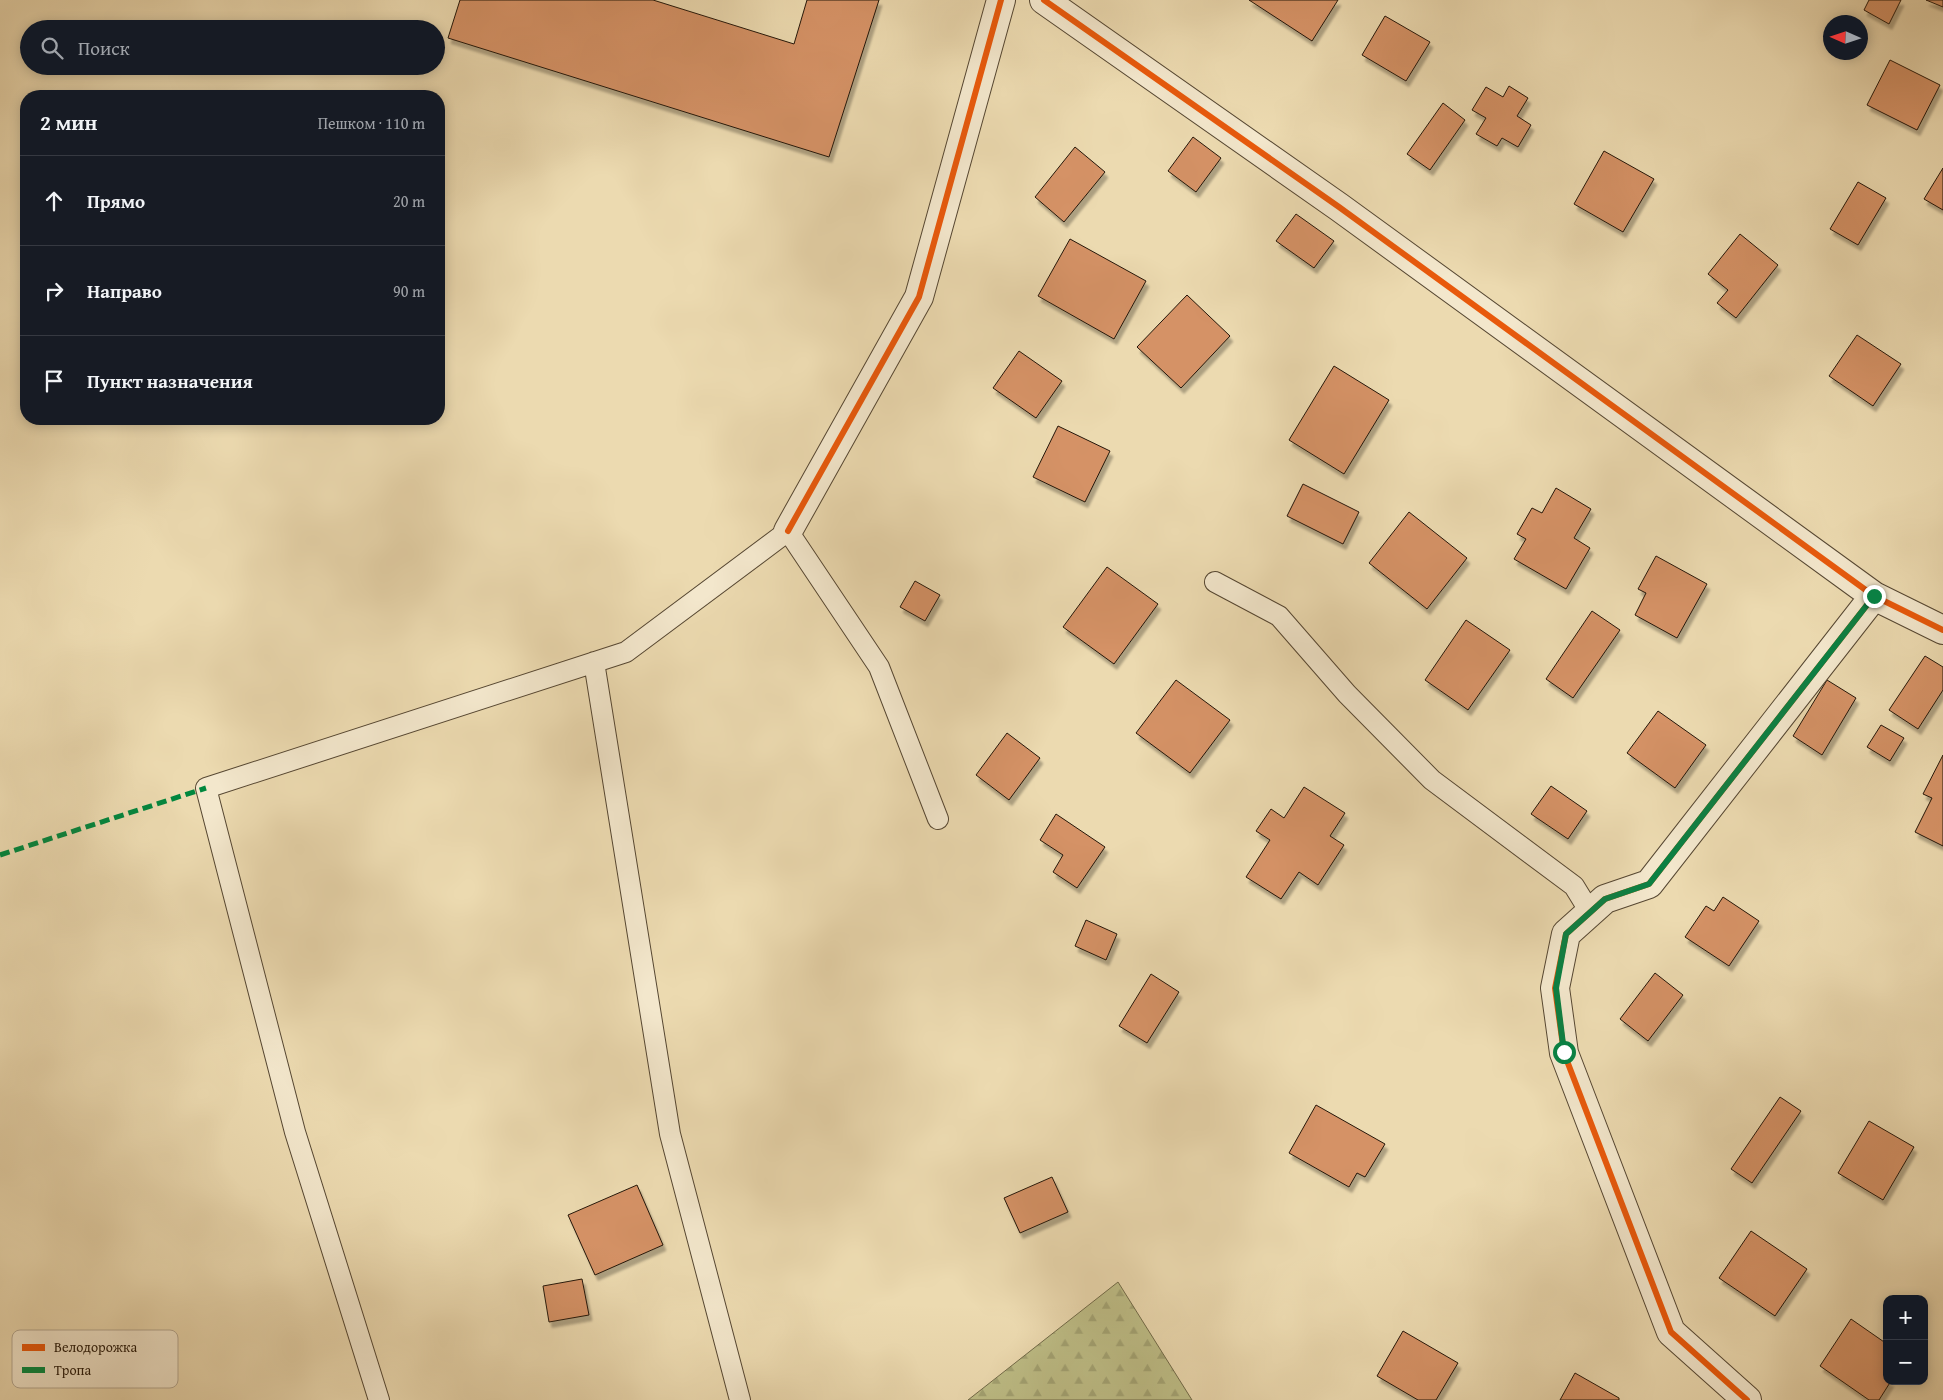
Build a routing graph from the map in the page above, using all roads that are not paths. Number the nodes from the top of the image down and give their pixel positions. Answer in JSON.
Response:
{"nodes":[{"id":1,"x":1001,"y":0,"type":"edge"},
{"id":2,"x":1044,"y":0,"type":"edge"},
{"id":3,"x":788,"y":531,"type":"junction"},
{"id":4,"x":1215,"y":582,"type":"dead end"},
{"id":5,"x":1874,"y":596,"type":"junction"},
{"id":6,"x":1943,"y":630,"type":"edge"},
{"id":7,"x":594,"y":662,"type":"junction"},
{"id":8,"x":938,"y":819,"type":"dead end"},
{"id":9,"x":1590,"y":912,"type":"junction"},
{"id":10,"x":379,"y":1400,"type":"edge"},
{"id":11,"x":740,"y":1400,"type":"edge"},
{"id":12,"x":1747,"y":1400,"type":"edge"}],
"edges":[{"from":1,"to":3,"type":"street"},
{"from":2,"to":5,"type":"street"},
{"from":3,"to":7,"type":"lane"},
{"from":3,"to":8,"type":"lane"},
{"from":4,"to":9,"type":"lane"},
{"from":5,"to":6,"type":"street"},
{"from":5,"to":9,"type":"street"},
{"from":7,"to":10,"type":"lane"},
{"from":7,"to":11,"type":"lane"},
{"from":9,"to":12,"type":"street"}]}
